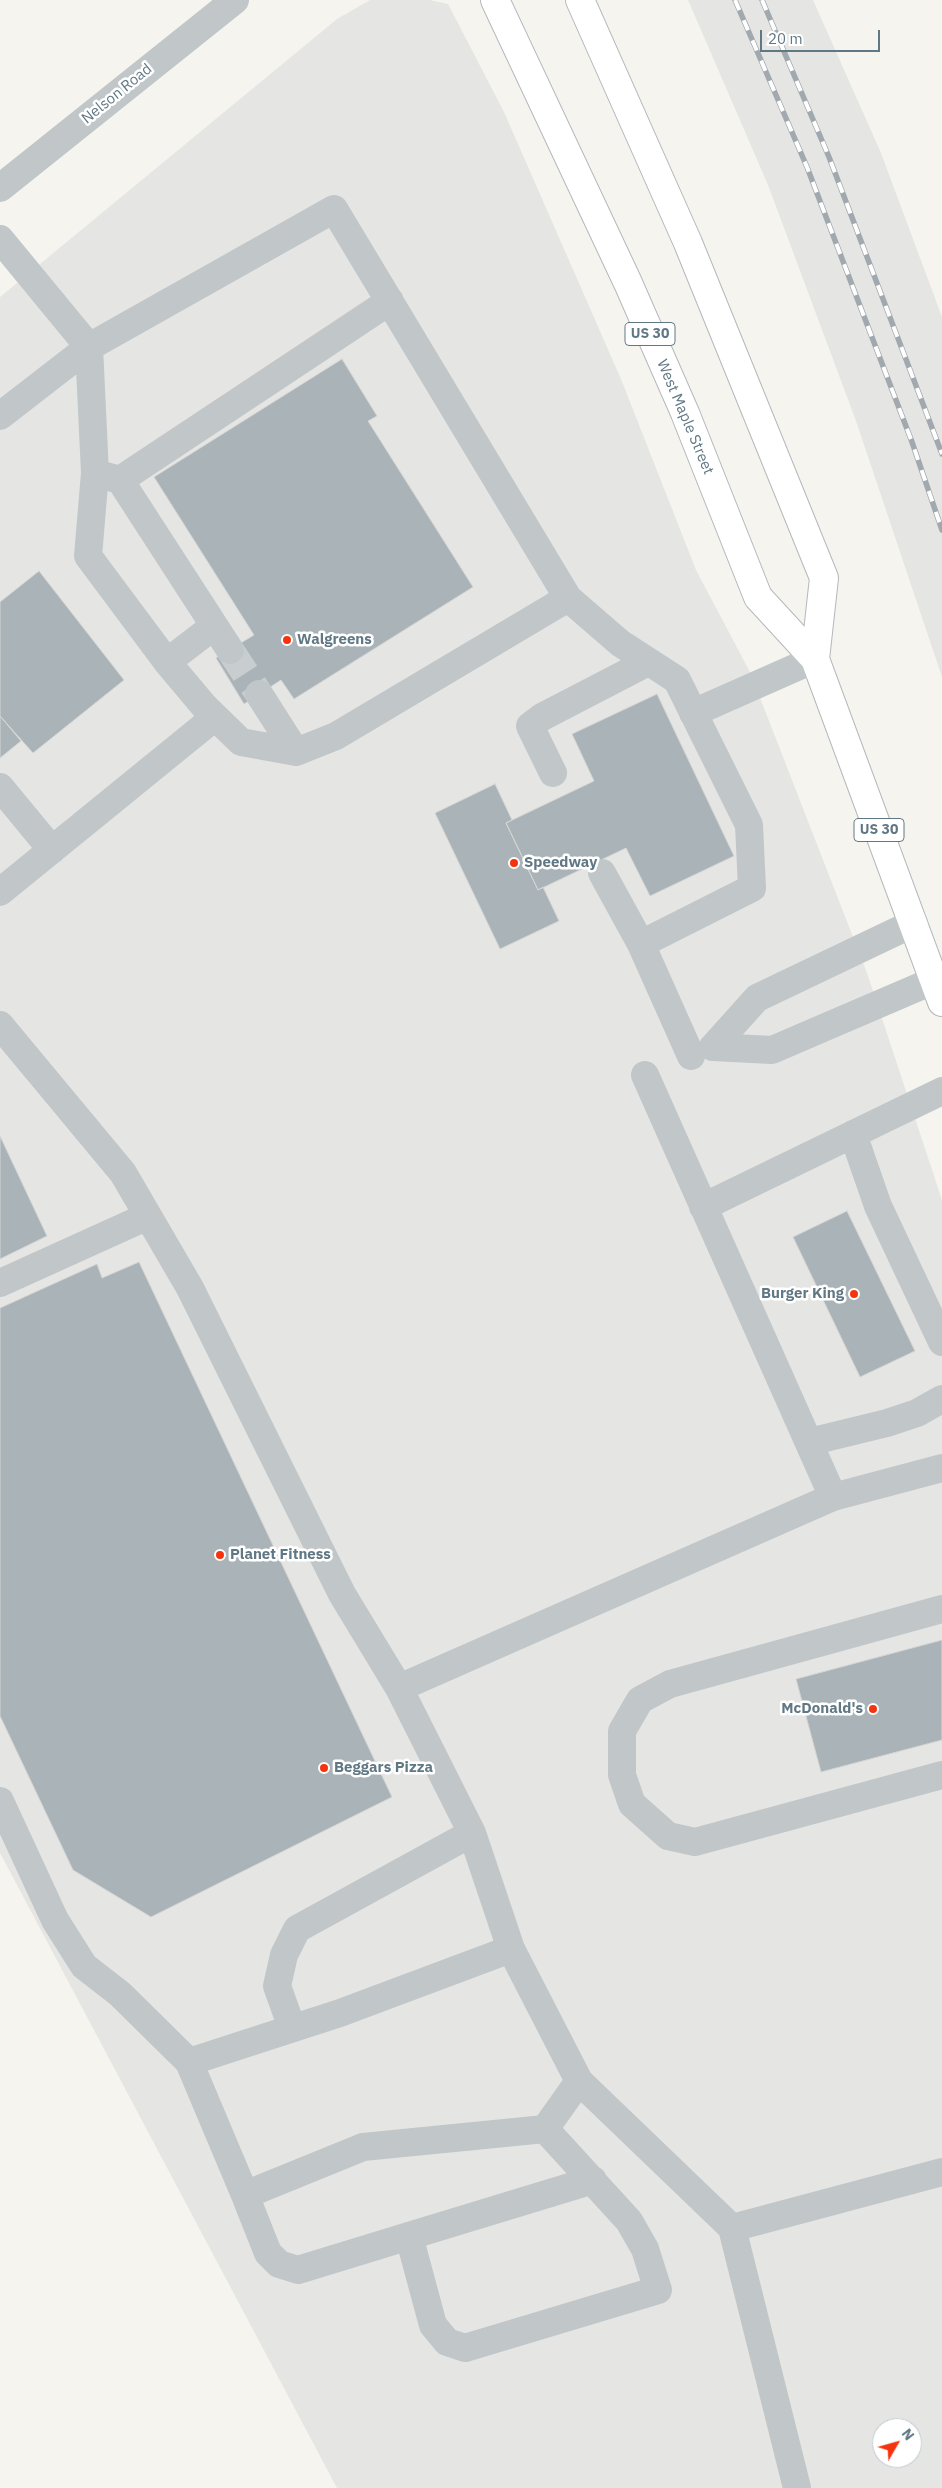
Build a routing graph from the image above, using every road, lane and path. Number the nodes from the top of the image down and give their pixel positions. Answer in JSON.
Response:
{"nodes":[{"id":1,"x":235,"y":0,"type":"edge"},
{"id":2,"x":495,"y":0,"type":"edge"},
{"id":3,"x":580,"y":0,"type":"edge"},
{"id":4,"x":0,"y":188,"type":"edge"},
{"id":5,"x":0,"y":239,"type":"edge"},
{"id":6,"x":390,"y":301,"type":"junction"},
{"id":7,"x":89,"y":347,"type":"junction"},
{"id":8,"x":0,"y":416,"type":"edge"},
{"id":9,"x":108,"y":477,"type":"junction"},
{"id":10,"x":568,"y":598,"type":"junction"},
{"id":11,"x":214,"y":626,"type":"junction"},
{"id":12,"x":230,"y":650,"type":"tunnel mouth"},
{"id":13,"x":815,"y":660,"type":"junction"},
{"id":14,"x":167,"y":662,"type":"junction"},
{"id":15,"x":648,"y":662,"type":"junction"},
{"id":16,"x":259,"y":694,"type":"tunnel mouth"},
{"id":17,"x":693,"y":713,"type":"junction"},
{"id":18,"x":215,"y":717,"type":"junction"},
{"id":19,"x":296,"y":752,"type":"junction"},
{"id":20,"x":553,"y":773,"type":"dead end"},
{"id":21,"x":0,"y":787,"type":"edge"},
{"id":22,"x":52,"y":850,"type":"junction"},
{"id":23,"x":602,"y":873,"type":"dead end"},
{"id":24,"x":0,"y":892,"type":"edge"},
{"id":25,"x":914,"y":923,"type":"junction"},
{"id":26,"x":641,"y":944,"type":"junction"},
{"id":27,"x":938,"y":991,"type":"edge"},
{"id":28,"x":0,"y":1025,"type":"edge"},
{"id":29,"x":691,"y":1056,"type":"dead end"},
{"id":30,"x":645,"y":1075,"type":"dead end"},
{"id":31,"x":942,"y":1090,"type":"edge"},
{"id":32,"x":853,"y":1134,"type":"junction"},
{"id":33,"x":704,"y":1206,"type":"junction"},
{"id":34,"x":148,"y":1216,"type":"junction"},
{"id":35,"x":0,"y":1283,"type":"edge"},
{"id":36,"x":942,"y":1342,"type":"edge"},
{"id":37,"x":942,"y":1399,"type":"edge"},
{"id":38,"x":808,"y":1442,"type":"junction"},
{"id":39,"x":942,"y":1468,"type":"edge"},
{"id":40,"x":833,"y":1498,"type":"junction"},
{"id":41,"x":942,"y":1610,"type":"edge"},
{"id":42,"x":399,"y":1688,"type":"junction"},
{"id":43,"x":942,"y":1775,"type":"edge"},
{"id":44,"x":0,"y":1801,"type":"edge"},
{"id":45,"x":472,"y":1833,"type":"junction"},
{"id":46,"x":512,"y":1949,"type":"junction"},
{"id":47,"x":292,"y":2028,"type":"junction"},
{"id":48,"x":189,"y":2062,"type":"junction"},
{"id":49,"x":579,"y":2080,"type":"junction"},
{"id":50,"x":545,"y":2129,"type":"junction"},
{"id":51,"x":942,"y":2172,"type":"edge"},
{"id":52,"x":593,"y":2180,"type":"junction"},
{"id":53,"x":246,"y":2195,"type":"junction"},
{"id":54,"x":732,"y":2228,"type":"junction"},
{"id":55,"x":409,"y":2236,"type":"junction"},
{"id":56,"x":797,"y":2488,"type":"edge"}],
"edges":[{"from":1,"to":4,"type":"street","name":"Nelson Road"},
{"from":2,"to":13,"type":"main road","name":"West Maple Street","number":"US 30"},
{"from":3,"to":13,"type":"main road","name":"West Maple Street","number":"US 30"},
{"from":5,"to":7,"type":"street"},
{"from":6,"to":7,"type":"street"},
{"from":6,"to":9,"type":"street"},
{"from":6,"to":10,"type":"street"},
{"from":7,"to":8,"type":"street"},
{"from":7,"to":9,"type":"street"},
{"from":9,"to":11,"type":"street"},
{"from":9,"to":14,"type":"street"},
{"from":10,"to":15,"type":"street"},
{"from":10,"to":19,"type":"street"},
{"from":11,"to":12,"type":"street"},
{"from":11,"to":14,"type":"street"},
{"from":13,"to":17,"type":"street"},
{"from":13,"to":25,"type":"main road","name":"West Maple Street","number":"US 30"},
{"from":14,"to":18,"type":"street"},
{"from":15,"to":17,"type":"street"},
{"from":15,"to":20,"type":"street"},
{"from":16,"to":19,"type":"street"},
{"from":17,"to":26,"type":"street"},
{"from":18,"to":19,"type":"street"},
{"from":18,"to":22,"type":"street"},
{"from":21,"to":22,"type":"street"},
{"from":22,"to":24,"type":"street"},
{"from":23,"to":26,"type":"street"},
{"from":25,"to":27,"type":"main road","name":"West Maple Street","number":"US 30"},
{"from":25,"to":27,"type":"street"},
{"from":26,"to":29,"type":"street"},
{"from":28,"to":34,"type":"street"},
{"from":30,"to":33,"type":"street"},
{"from":31,"to":32,"type":"street"},
{"from":32,"to":33,"type":"street"},
{"from":32,"to":36,"type":"street"},
{"from":33,"to":38,"type":"street"},
{"from":34,"to":35,"type":"street"},
{"from":34,"to":42,"type":"street"},
{"from":37,"to":38,"type":"street"},
{"from":38,"to":40,"type":"street"},
{"from":39,"to":40,"type":"street"},
{"from":40,"to":42,"type":"street"},
{"from":41,"to":43,"type":"street"},
{"from":42,"to":45,"type":"street"},
{"from":44,"to":48,"type":"street"},
{"from":45,"to":46,"type":"street"},
{"from":45,"to":47,"type":"street"},
{"from":46,"to":47,"type":"street"},
{"from":46,"to":49,"type":"street"},
{"from":47,"to":48,"type":"street"},
{"from":48,"to":53,"type":"street"},
{"from":49,"to":50,"type":"street"},
{"from":49,"to":54,"type":"street"},
{"from":50,"to":52,"type":"street"},
{"from":50,"to":53,"type":"street"},
{"from":51,"to":54,"type":"street"},
{"from":52,"to":55,"type":"street"},
{"from":52,"to":55,"type":"street"},
{"from":53,"to":55,"type":"street"},
{"from":54,"to":56,"type":"street"}]}
